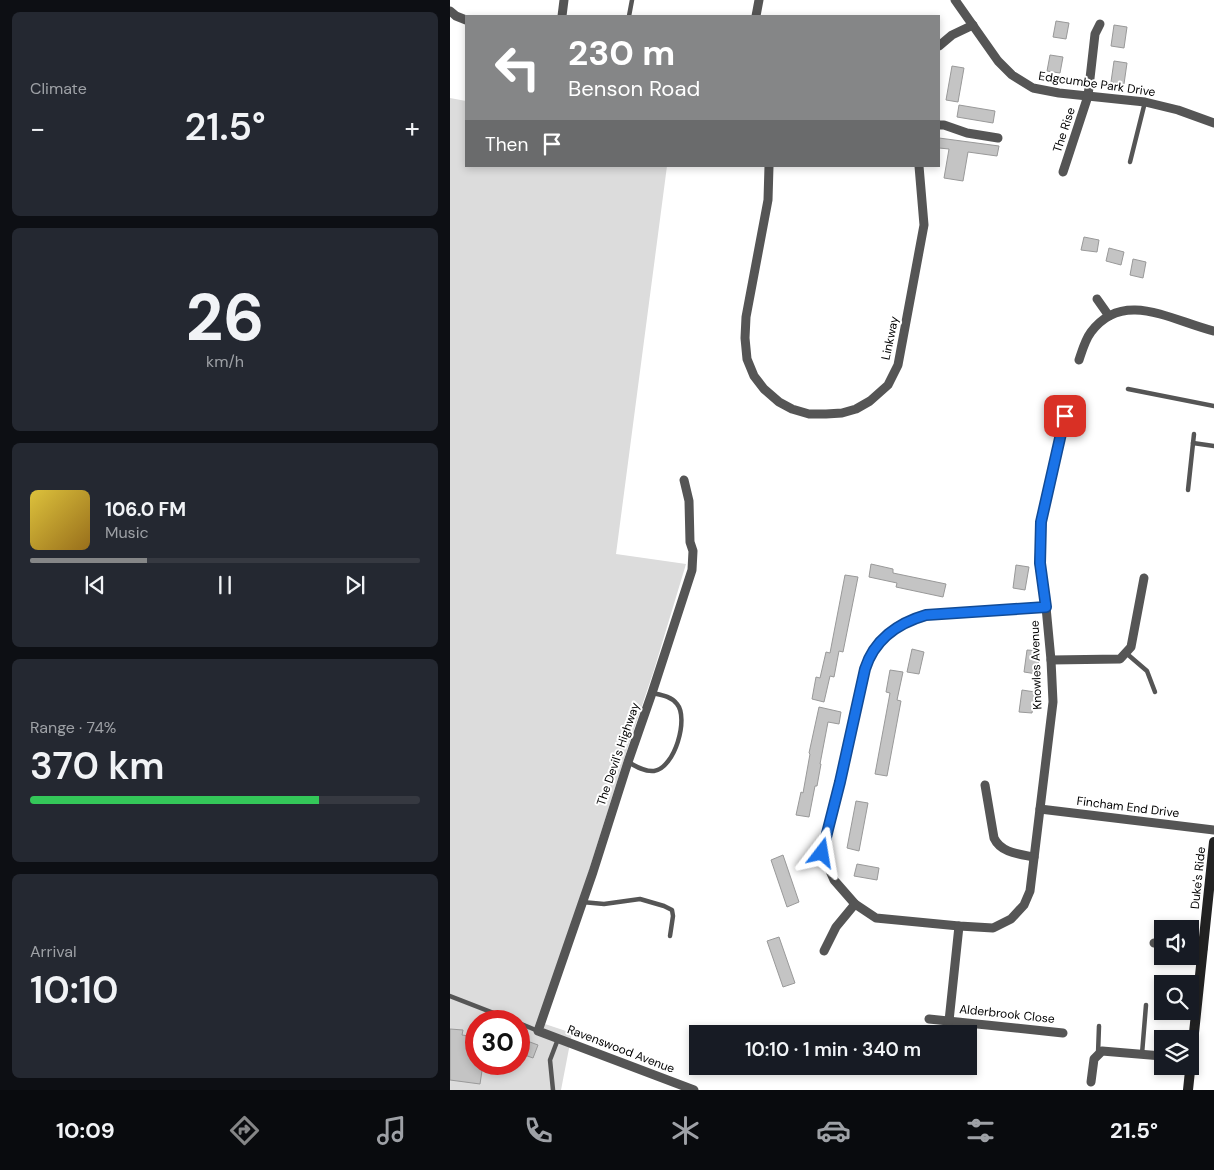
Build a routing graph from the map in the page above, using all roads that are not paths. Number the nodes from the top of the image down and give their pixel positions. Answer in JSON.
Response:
{"nodes":[{"id":1,"x":564,"y":0,"type":"edge"},
{"id":2,"x":632,"y":0,"type":"edge"},
{"id":3,"x":759,"y":0,"type":"edge"},
{"id":4,"x":955,"y":0,"type":"edge"},
{"id":5,"x":450,"y":12,"type":"edge"},
{"id":6,"x":562,"y":15,"type":"edge"},
{"id":7,"x":629,"y":15,"type":"edge"},
{"id":8,"x":756,"y":15,"type":"edge"},
{"id":9,"x":465,"y":20,"type":"edge"},
{"id":10,"x":973,"y":24,"type":"junction"},
{"id":11,"x":1100,"y":24,"type":"dead end"},
{"id":12,"x":940,"y":45,"type":"edge"},
{"id":13,"x":1088,"y":96,"type":"junction"},
{"id":14,"x":1145,"y":102,"type":"junction"},
{"id":15,"x":1214,"y":123,"type":"edge"},
{"id":16,"x":940,"y":125,"type":"edge"},
{"id":17,"x":998,"y":138,"type":"dead end"},
{"id":18,"x":1130,"y":162,"type":"dead end"},
{"id":19,"x":769,"y":167,"type":"edge"},
{"id":20,"x":919,"y":167,"type":"edge"},
{"id":21,"x":1064,"y":172,"type":"dead end"},
{"id":22,"x":1097,"y":298,"type":"dead end"},
{"id":23,"x":1109,"y":316,"type":"junction"},
{"id":24,"x":1214,"y":331,"type":"edge"},
{"id":25,"x":1079,"y":360,"type":"dead end"},
{"id":26,"x":1128,"y":389,"type":"dead end"},
{"id":27,"x":1214,"y":406,"type":"edge"},
{"id":28,"x":1065,"y":416,"type":"dead end"},
{"id":29,"x":1194,"y":434,"type":"dead end"},
{"id":30,"x":1193,"y":443,"type":"junction"},
{"id":31,"x":1214,"y":446,"type":"edge"},
{"id":32,"x":684,"y":480,"type":"dead end"},
{"id":33,"x":1188,"y":490,"type":"dead end"},
{"id":34,"x":1144,"y":578,"type":"dead end"},
{"id":35,"x":1046,"y":607,"type":"junction"},
{"id":36,"x":1126,"y":653,"type":"junction"},
{"id":37,"x":1051,"y":660,"type":"junction"},
{"id":38,"x":1155,"y":692,"type":"dead end"},
{"id":39,"x":652,"y":693,"type":"junction"},
{"id":40,"x":628,"y":762,"type":"junction"},
{"id":41,"x":985,"y":785,"type":"dead end"},
{"id":42,"x":1040,"y":809,"type":"junction"},
{"id":43,"x":1214,"y":830,"type":"edge"},
{"id":44,"x":1214,"y":842,"type":"edge"},
{"id":45,"x":1034,"y":857,"type":"junction"},
{"id":46,"x":582,"y":902,"type":"junction"},
{"id":47,"x":855,"y":904,"type":"junction"},
{"id":48,"x":1210,"y":913,"type":"edge"},
{"id":49,"x":959,"y":926,"type":"junction"},
{"id":50,"x":670,"y":936,"type":"dead end"},
{"id":51,"x":1199,"y":949,"type":"edge"},
{"id":52,"x":1202,"y":949,"type":"junction"},
{"id":53,"x":824,"y":951,"type":"dead end"},
{"id":54,"x":450,"y":996,"type":"edge"},
{"id":55,"x":1146,"y":1005,"type":"dead end"},
{"id":56,"x":486,"y":1010,"type":"edge"},
{"id":57,"x":929,"y":1019,"type":"dead end"},
{"id":58,"x":949,"y":1021,"type":"junction"},
{"id":59,"x":1099,"y":1026,"type":"dead end"},
{"id":60,"x":530,"y":1028,"type":"edge"},
{"id":61,"x":1193,"y":1030,"type":"edge"},
{"id":62,"x":538,"y":1031,"type":"junction"},
{"id":63,"x":1063,"y":1033,"type":"dead end"},
{"id":64,"x":558,"y":1039,"type":"junction"},
{"id":65,"x":1142,"y":1054,"type":"junction"},
{"id":66,"x":1098,"y":1055,"type":"junction"},
{"id":67,"x":1154,"y":1055,"type":"edge"},
{"id":68,"x":1189,"y":1075,"type":"edge"},
{"id":69,"x":1091,"y":1082,"type":"dead end"},
{"id":70,"x":553,"y":1090,"type":"edge"},
{"id":71,"x":694,"y":1090,"type":"edge"},
{"id":72,"x":1188,"y":1090,"type":"edge"}],
"edges":[{"from":1,"to":6,"type":"street"},
{"from":2,"to":7,"type":"lane"},
{"from":3,"to":8,"type":"street"},
{"from":4,"to":10,"type":"street","name":"Edgcumbe Park Drive"},
{"from":5,"to":9,"type":"street"},
{"from":10,"to":12,"type":"street"},
{"from":10,"to":13,"type":"street","name":"Edgcumbe Park Drive"},
{"from":11,"to":13,"type":"street","name":"The Rise"},
{"from":13,"to":14,"type":"street","name":"Edgcumbe Park Drive"},
{"from":13,"to":21,"type":"street","name":"The Rise"},
{"from":14,"to":15,"type":"street","name":"Edgcumbe Park Drive"},
{"from":14,"to":18,"type":"lane"},
{"from":16,"to":17,"type":"street"},
{"from":19,"to":20,"type":"street","name":"Linkway"},
{"from":22,"to":23,"type":"street"},
{"from":23,"to":24,"type":"street"},
{"from":23,"to":25,"type":"street"},
{"from":26,"to":27,"type":"lane"},
{"from":28,"to":35,"type":"street"},
{"from":29,"to":30,"type":"lane"},
{"from":30,"to":31,"type":"lane"},
{"from":30,"to":33,"type":"lane"},
{"from":32,"to":39,"type":"street","name":"The Devil's Highway"},
{"from":34,"to":36,"type":"street"},
{"from":35,"to":37,"type":"street","name":"Knowles Avenue"},
{"from":35,"to":47,"type":"street","name":"Knowles Avenue"},
{"from":36,"to":37,"type":"street"},
{"from":36,"to":38,"type":"lane"},
{"from":37,"to":42,"type":"street","name":"Knowles Avenue"},
{"from":39,"to":40,"type":"street","name":"The Devil's Highway"},
{"from":39,"to":40,"type":"lane"},
{"from":40,"to":46,"type":"street","name":"The Devil's Highway"},
{"from":41,"to":45,"type":"street"},
{"from":42,"to":43,"type":"street","name":"Fincham End Drive"},
{"from":42,"to":45,"type":"street","name":"Knowles Avenue"},
{"from":44,"to":48,"type":"main road","name":"Duke's Ride"},
{"from":45,"to":49,"type":"street","name":"Knowles Avenue"},
{"from":46,"to":50,"type":"lane"},
{"from":46,"to":62,"type":"street","name":"The Devil's Highway"},
{"from":47,"to":49,"type":"street","name":"Knowles Avenue"},
{"from":47,"to":53,"type":"street"},
{"from":48,"to":52,"type":"main road","name":"Duke's Ride"},
{"from":49,"to":58,"type":"street","name":"Alderbrook Close"},
{"from":51,"to":52,"type":"street"},
{"from":52,"to":61,"type":"main road","name":"Duke's Ride"},
{"from":54,"to":56,"type":"lane"},
{"from":55,"to":65,"type":"lane"},
{"from":57,"to":58,"type":"street","name":"Alderbrook Close"},
{"from":58,"to":63,"type":"street","name":"Alderbrook Close"},
{"from":59,"to":66,"type":"lane"},
{"from":60,"to":62,"type":"lane"},
{"from":62,"to":64,"type":"street","name":"Ravenswood Avenue"},
{"from":64,"to":70,"type":"lane"},
{"from":64,"to":71,"type":"street","name":"Ravenswood Avenue"},
{"from":65,"to":66,"type":"street"},
{"from":65,"to":67,"type":"street"},
{"from":66,"to":69,"type":"street"},
{"from":68,"to":72,"type":"main road","name":"Duke's Ride"}]}
